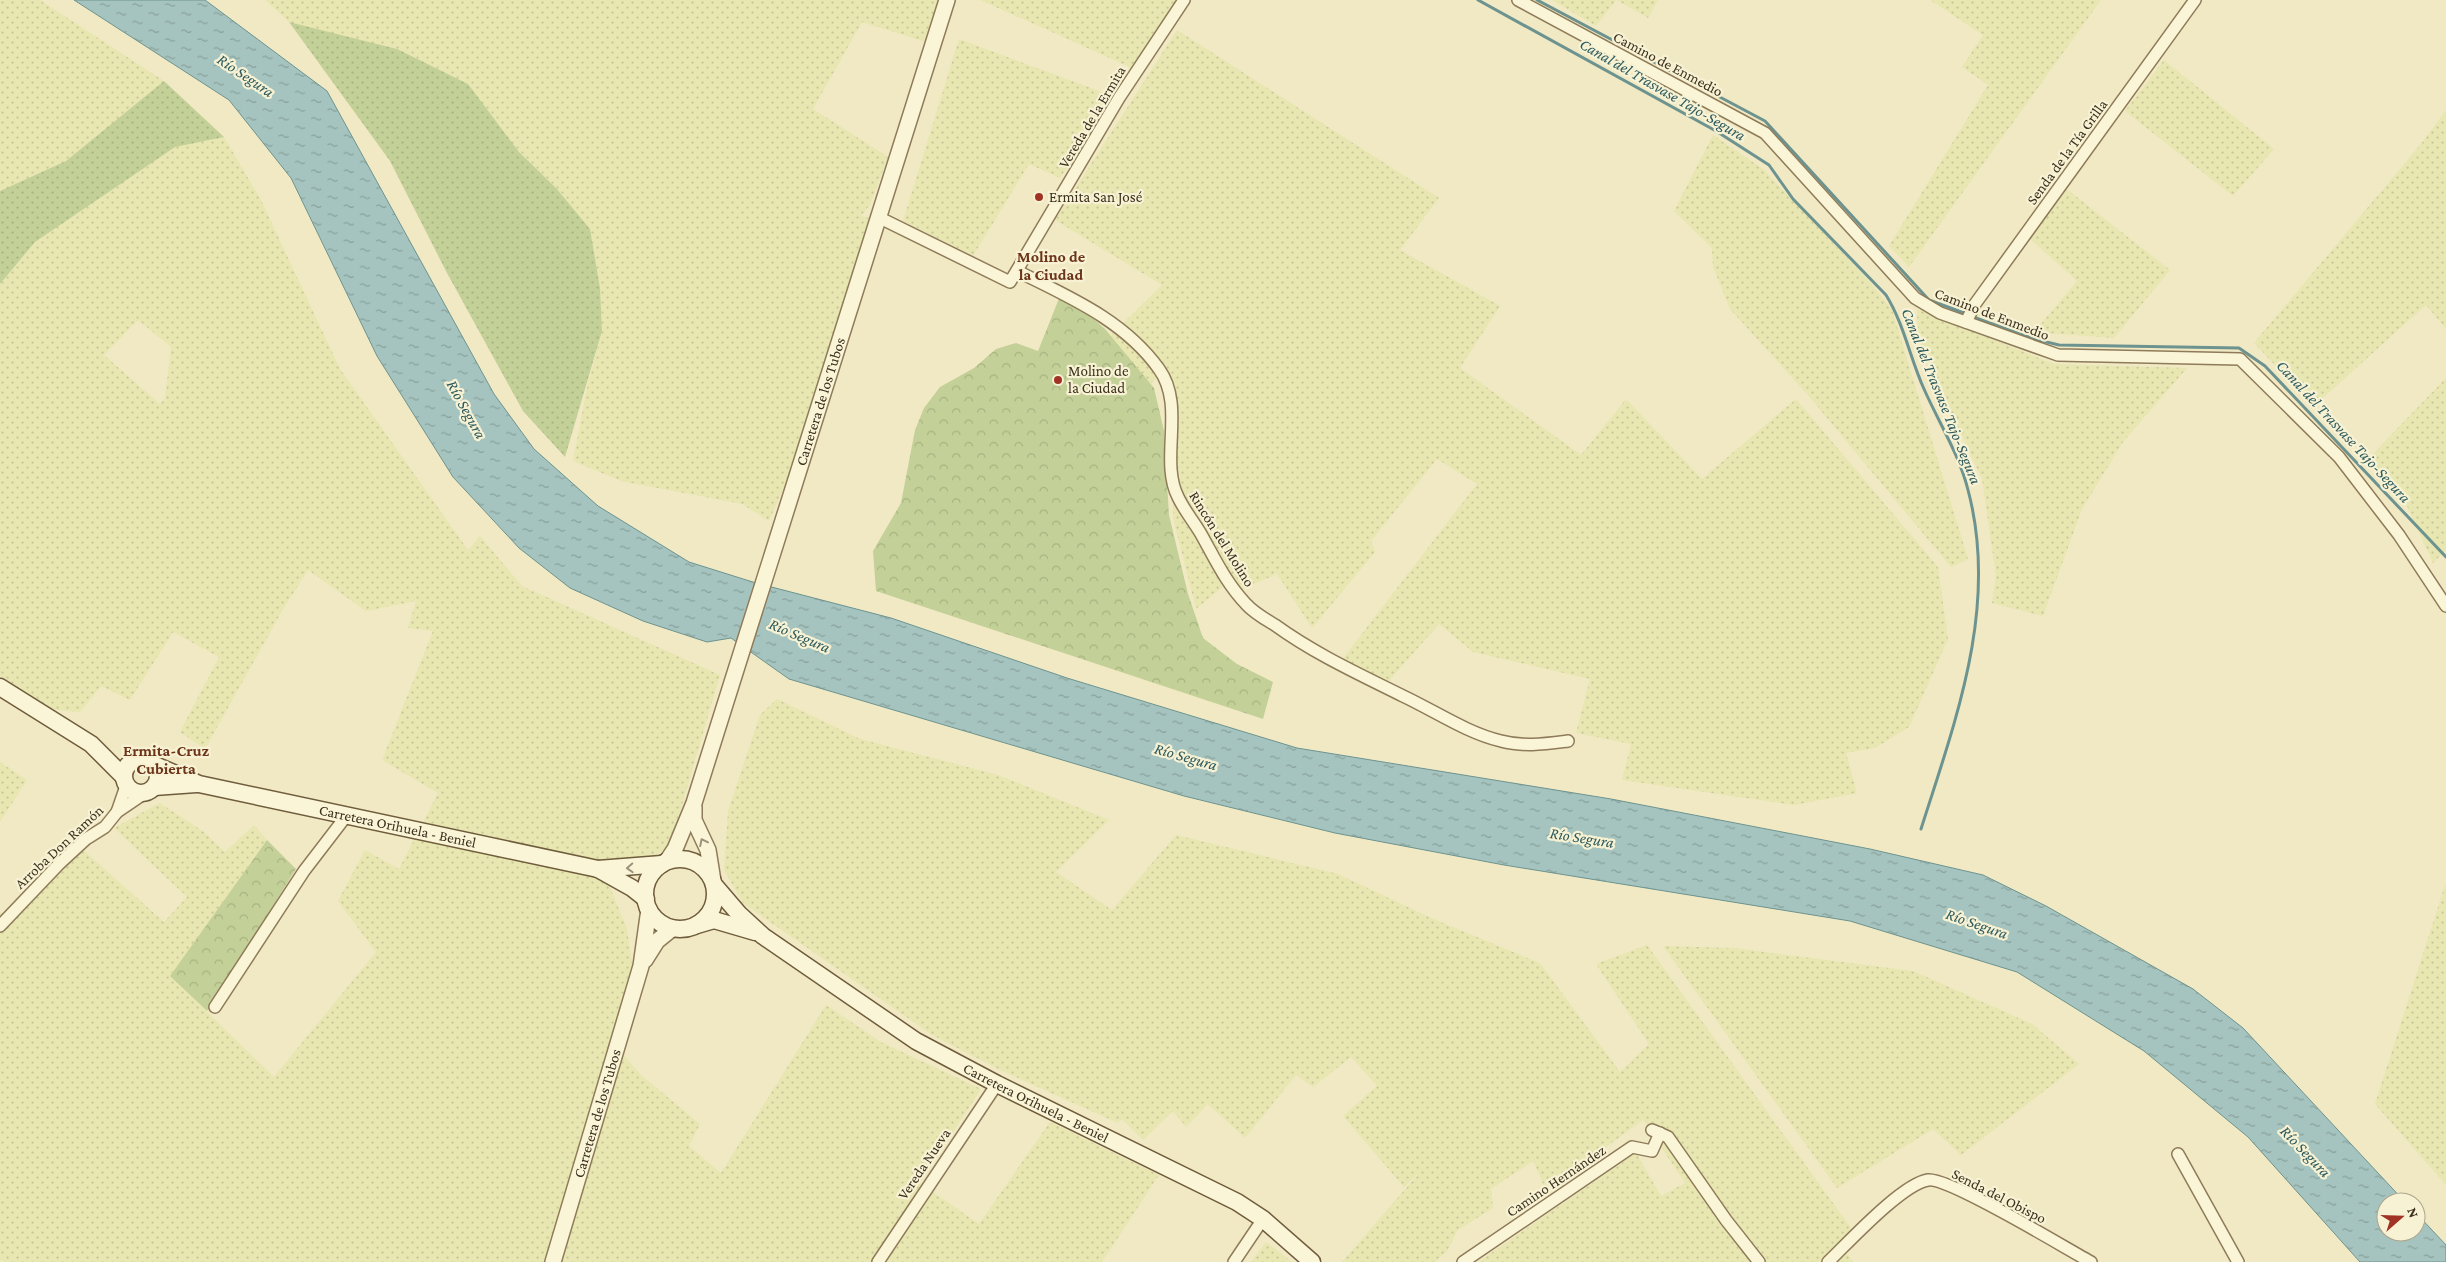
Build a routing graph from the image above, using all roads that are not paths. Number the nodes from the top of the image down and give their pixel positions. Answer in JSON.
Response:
{"nodes":[{"id":1,"x":948,"y":0,"type":"edge"},
{"id":2,"x":1184,"y":0,"type":"edge"},
{"id":3,"x":1518,"y":0,"type":"edge"},
{"id":4,"x":2195,"y":0,"type":"edge"},
{"id":5,"x":880,"y":218,"type":"junction"},
{"id":6,"x":1017,"y":272,"type":"junction"},
{"id":7,"x":1966,"y":322,"type":"junction"},
{"id":8,"x":2446,"y":606,"type":"edge"},
{"id":9,"x":0,"y":687,"type":"edge"},
{"id":10,"x":1568,"y":741,"type":"dead end"},
{"id":11,"x":91,"y":744,"type":"junction"},
{"id":12,"x":135,"y":759,"type":"junction"},
{"id":13,"x":155,"y":765,"type":"junction"},
{"id":14,"x":124,"y":781,"type":"junction"},
{"id":15,"x":198,"y":784,"type":"junction"},
{"id":16,"x":150,"y":790,"type":"junction"},
{"id":17,"x":694,"y":803,"type":"junction"},
{"id":18,"x":117,"y":812,"type":"junction"},
{"id":19,"x":347,"y":815,"type":"junction"},
{"id":20,"x":664,"y":863,"type":"junction"},
{"id":21,"x":598,"y":869,"type":"junction"},
{"id":22,"x":714,"y":884,"type":"junction"},
{"id":23,"x":647,"y":904,"type":"junction"},
{"id":24,"x":697,"y":925,"type":"junction"},
{"id":25,"x":0,"y":926,"type":"edge"},
{"id":26,"x":673,"y":928,"type":"junction"},
{"id":27,"x":763,"y":936,"type":"junction"},
{"id":28,"x":641,"y":966,"type":"junction"},
{"id":29,"x":215,"y":1007,"type":"dead end"},
{"id":30,"x":996,"y":1084,"type":"junction"},
{"id":31,"x":2178,"y":1154,"type":"dead end"},
{"id":32,"x":1263,"y":1219,"type":"junction"},
{"id":33,"x":553,"y":1262,"type":"edge"},
{"id":34,"x":878,"y":1262,"type":"edge"},
{"id":35,"x":1234,"y":1262,"type":"edge"},
{"id":36,"x":1312,"y":1262,"type":"edge"},
{"id":37,"x":1463,"y":1262,"type":"edge"},
{"id":38,"x":1759,"y":1262,"type":"edge"},
{"id":39,"x":1828,"y":1262,"type":"edge"},
{"id":40,"x":2091,"y":1262,"type":"edge"},
{"id":41,"x":2238,"y":1262,"type":"edge"}],
"edges":[{"from":1,"to":5,"type":"street","name":"Carretera de los Tubos"},
{"from":2,"to":6,"type":"street","name":"Vereda de la Ermita"},
{"from":3,"to":7,"type":"street","name":"Camino de Enmedio"},
{"from":4,"to":7,"type":"street","name":"Senda de la Tía Grilla"},
{"from":5,"to":6,"type":"street"},
{"from":5,"to":17,"type":"street","name":"Carretera de los Tubos"},
{"from":6,"to":10,"type":"street","name":"Rincón del Molino"},
{"from":7,"to":8,"type":"street","name":"Camino de Enmedio"},
{"from":9,"to":11,"type":"main road"},
{"from":11,"to":12,"type":"main road"},
{"from":11,"to":14,"type":"main road"},
{"from":12,"to":13,"type":"main road"},
{"from":12,"to":14,"type":"main road"},
{"from":13,"to":15,"type":"main road","name":"Carretera Orihuela - Beniel"},
{"from":13,"to":16,"type":"main road"},
{"from":14,"to":16,"type":"main road"},
{"from":14,"to":18,"type":"street","name":"Arroba Don Ramón"},
{"from":15,"to":16,"type":"main road","name":"Carretera Orihuela - Beniel"},
{"from":15,"to":19,"type":"main road","name":"Carretera Orihuela - Beniel"},
{"from":16,"to":18,"type":"street","name":"Arroba Don Ramón"},
{"from":17,"to":20,"type":"street","name":"Carretera de los Tubos"},
{"from":22,"to":17,"type":"street","name":"Carretera de los Tubos","one_way":true},
{"from":18,"to":25,"type":"street","name":"Arroba Don Ramón"},
{"from":19,"to":21,"type":"main road","name":"Carretera Orihuela - Beniel"},
{"from":19,"to":29,"type":"street"},
{"from":20,"to":21,"type":"main road","name":"Carretera Orihuela - Beniel","one_way":true},
{"from":20,"to":22,"type":"main road"},
{"from":20,"to":23,"type":"main road"},
{"from":21,"to":23,"type":"main road","name":"Carretera Orihuela - Beniel"},
{"from":22,"to":24,"type":"main road"},
{"from":22,"to":27,"type":"main road","name":"Carretera Orihuela - Beniel"},
{"from":23,"to":26,"type":"main road"},
{"from":23,"to":28,"type":"street","name":"Carretera de los Tubos"},
{"from":24,"to":26,"type":"main road"},
{"from":24,"to":27,"type":"main road","name":"Carretera Orihuela - Beniel"},
{"from":26,"to":28,"type":"street","name":"Carretera de los Tubos"},
{"from":27,"to":30,"type":"main road","name":"Carretera Orihuela - Beniel"},
{"from":28,"to":33,"type":"street","name":"Carretera de los Tubos"},
{"from":30,"to":32,"type":"main road","name":"Carretera Orihuela - Beniel"},
{"from":30,"to":34,"type":"street","name":"Vereda Nueva"},
{"from":31,"to":41,"type":"street"},
{"from":32,"to":35,"type":"street"},
{"from":32,"to":36,"type":"main road","name":"Carretera Orihuela - Beniel"},
{"from":37,"to":38,"type":"street","name":"Camino Hernández"},
{"from":39,"to":40,"type":"street","name":"Senda del Obispo"}]}
